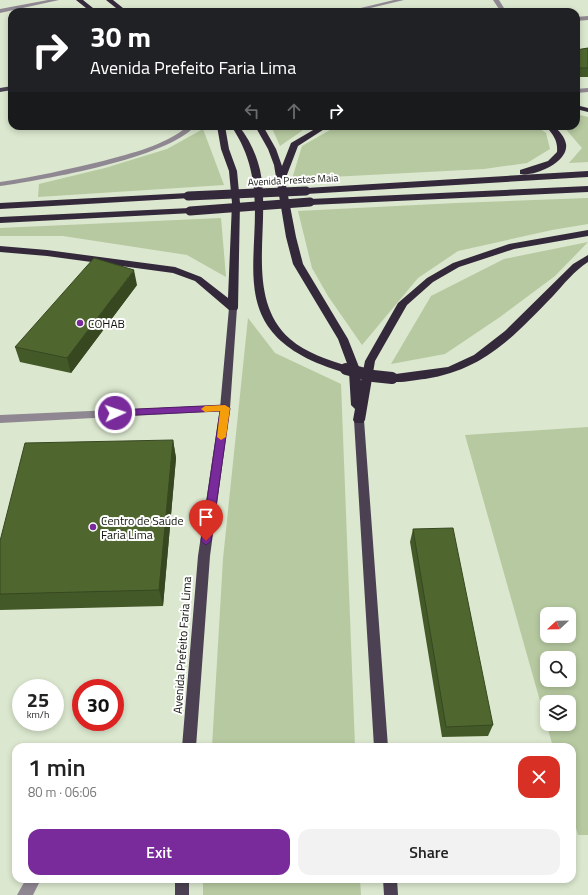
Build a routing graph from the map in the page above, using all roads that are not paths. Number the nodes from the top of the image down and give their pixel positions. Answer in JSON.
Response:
{"nodes":[{"id":1,"x":56,"y":0,"type":"edge"},
{"id":2,"x":80,"y":0,"type":"edge"},
{"id":3,"x":109,"y":0,"type":"edge"},
{"id":4,"x":401,"y":0,"type":"edge"},
{"id":5,"x":496,"y":0,"type":"edge"},
{"id":6,"x":15,"y":8,"type":"edge"},
{"id":7,"x":90,"y":8,"type":"edge"},
{"id":8,"x":120,"y":8,"type":"edge"},
{"id":9,"x":365,"y":8,"type":"edge"},
{"id":10,"x":502,"y":8,"type":"edge"},
{"id":11,"x":188,"y":130,"type":"edge"},
{"id":12,"x":222,"y":130,"type":"edge"},
{"id":13,"x":238,"y":130,"type":"edge"},
{"id":14,"x":261,"y":130,"type":"edge"},
{"id":15,"x":318,"y":130,"type":"edge"},
{"id":16,"x":554,"y":130,"type":"edge"},
{"id":17,"x":588,"y":174,"type":"edge"},
{"id":18,"x":490,"y":180,"type":"junction"},
{"id":19,"x":281,"y":182,"type":"junction"},
{"id":20,"x":0,"y":184,"type":"edge"},
{"id":21,"x":588,"y":189,"type":"edge"},
{"id":22,"x":0,"y":200,"type":"edge"},
{"id":23,"x":26,"y":205,"type":"junction"},
{"id":24,"x":0,"y":206,"type":"edge"},
{"id":25,"x":0,"y":220,"type":"edge"},
{"id":26,"x":588,"y":233,"type":"edge"},
{"id":27,"x":0,"y":249,"type":"edge"},
{"id":28,"x":588,"y":258,"type":"edge"},
{"id":29,"x":233,"y":308,"type":"junction"},
{"id":30,"x":225,"y":408,"type":"junction"},
{"id":31,"x":0,"y":419,"type":"edge"},
{"id":32,"x":359,"y":420,"type":"junction"},
{"id":33,"x":189,"y":743,"type":"edge"},
{"id":34,"x":381,"y":743,"type":"edge"},
{"id":35,"x":32,"y":883,"type":"edge"},
{"id":36,"x":182,"y":883,"type":"edge"},
{"id":37,"x":390,"y":883,"type":"edge"},
{"id":38,"x":24,"y":895,"type":"edge"},
{"id":39,"x":182,"y":895,"type":"edge"},
{"id":40,"x":391,"y":895,"type":"edge"}],
"edges":[{"from":1,"to":6,"type":"street"},
{"from":2,"to":7,"type":"highway"},
{"from":3,"to":8,"type":"highway"},
{"from":4,"to":9,"type":"street"},
{"from":5,"to":10,"type":"street"},
{"from":11,"to":20,"type":"street"},
{"from":12,"to":29,"type":"highway"},
{"from":13,"to":28,"type":"highway","bridge":true},
{"from":14,"to":19,"type":"highway"},
{"from":15,"to":19,"type":"highway"},
{"from":16,"to":18,"type":"highway"},
{"from":17,"to":18,"type":"highway","name":"Avenida Prestes Maia"},
{"from":18,"to":23,"type":"highway","name":"Avenida Prestes Maia","bridge":true},
{"from":19,"to":32,"type":"highway"},
{"from":21,"to":25,"type":"highway","name":"Avenida Prestes Maia","bridge":true},
{"from":22,"to":23,"type":"highway"},
{"from":23,"to":24,"type":"highway","name":"Avenida Prestes Maia"},
{"from":26,"to":32,"type":"highway"},
{"from":27,"to":29,"type":"highway"},
{"from":29,"to":30,"type":"main road","name":"Avenida Prefeito Faria Lima"},
{"from":30,"to":31,"type":"street"},
{"from":30,"to":33,"type":"main road","name":"Avenida Prefeito Faria Lima"},
{"from":32,"to":34,"type":"main road"},
{"from":35,"to":38,"type":"street"},
{"from":36,"to":39,"type":"main road"},
{"from":37,"to":40,"type":"main road"}]}
